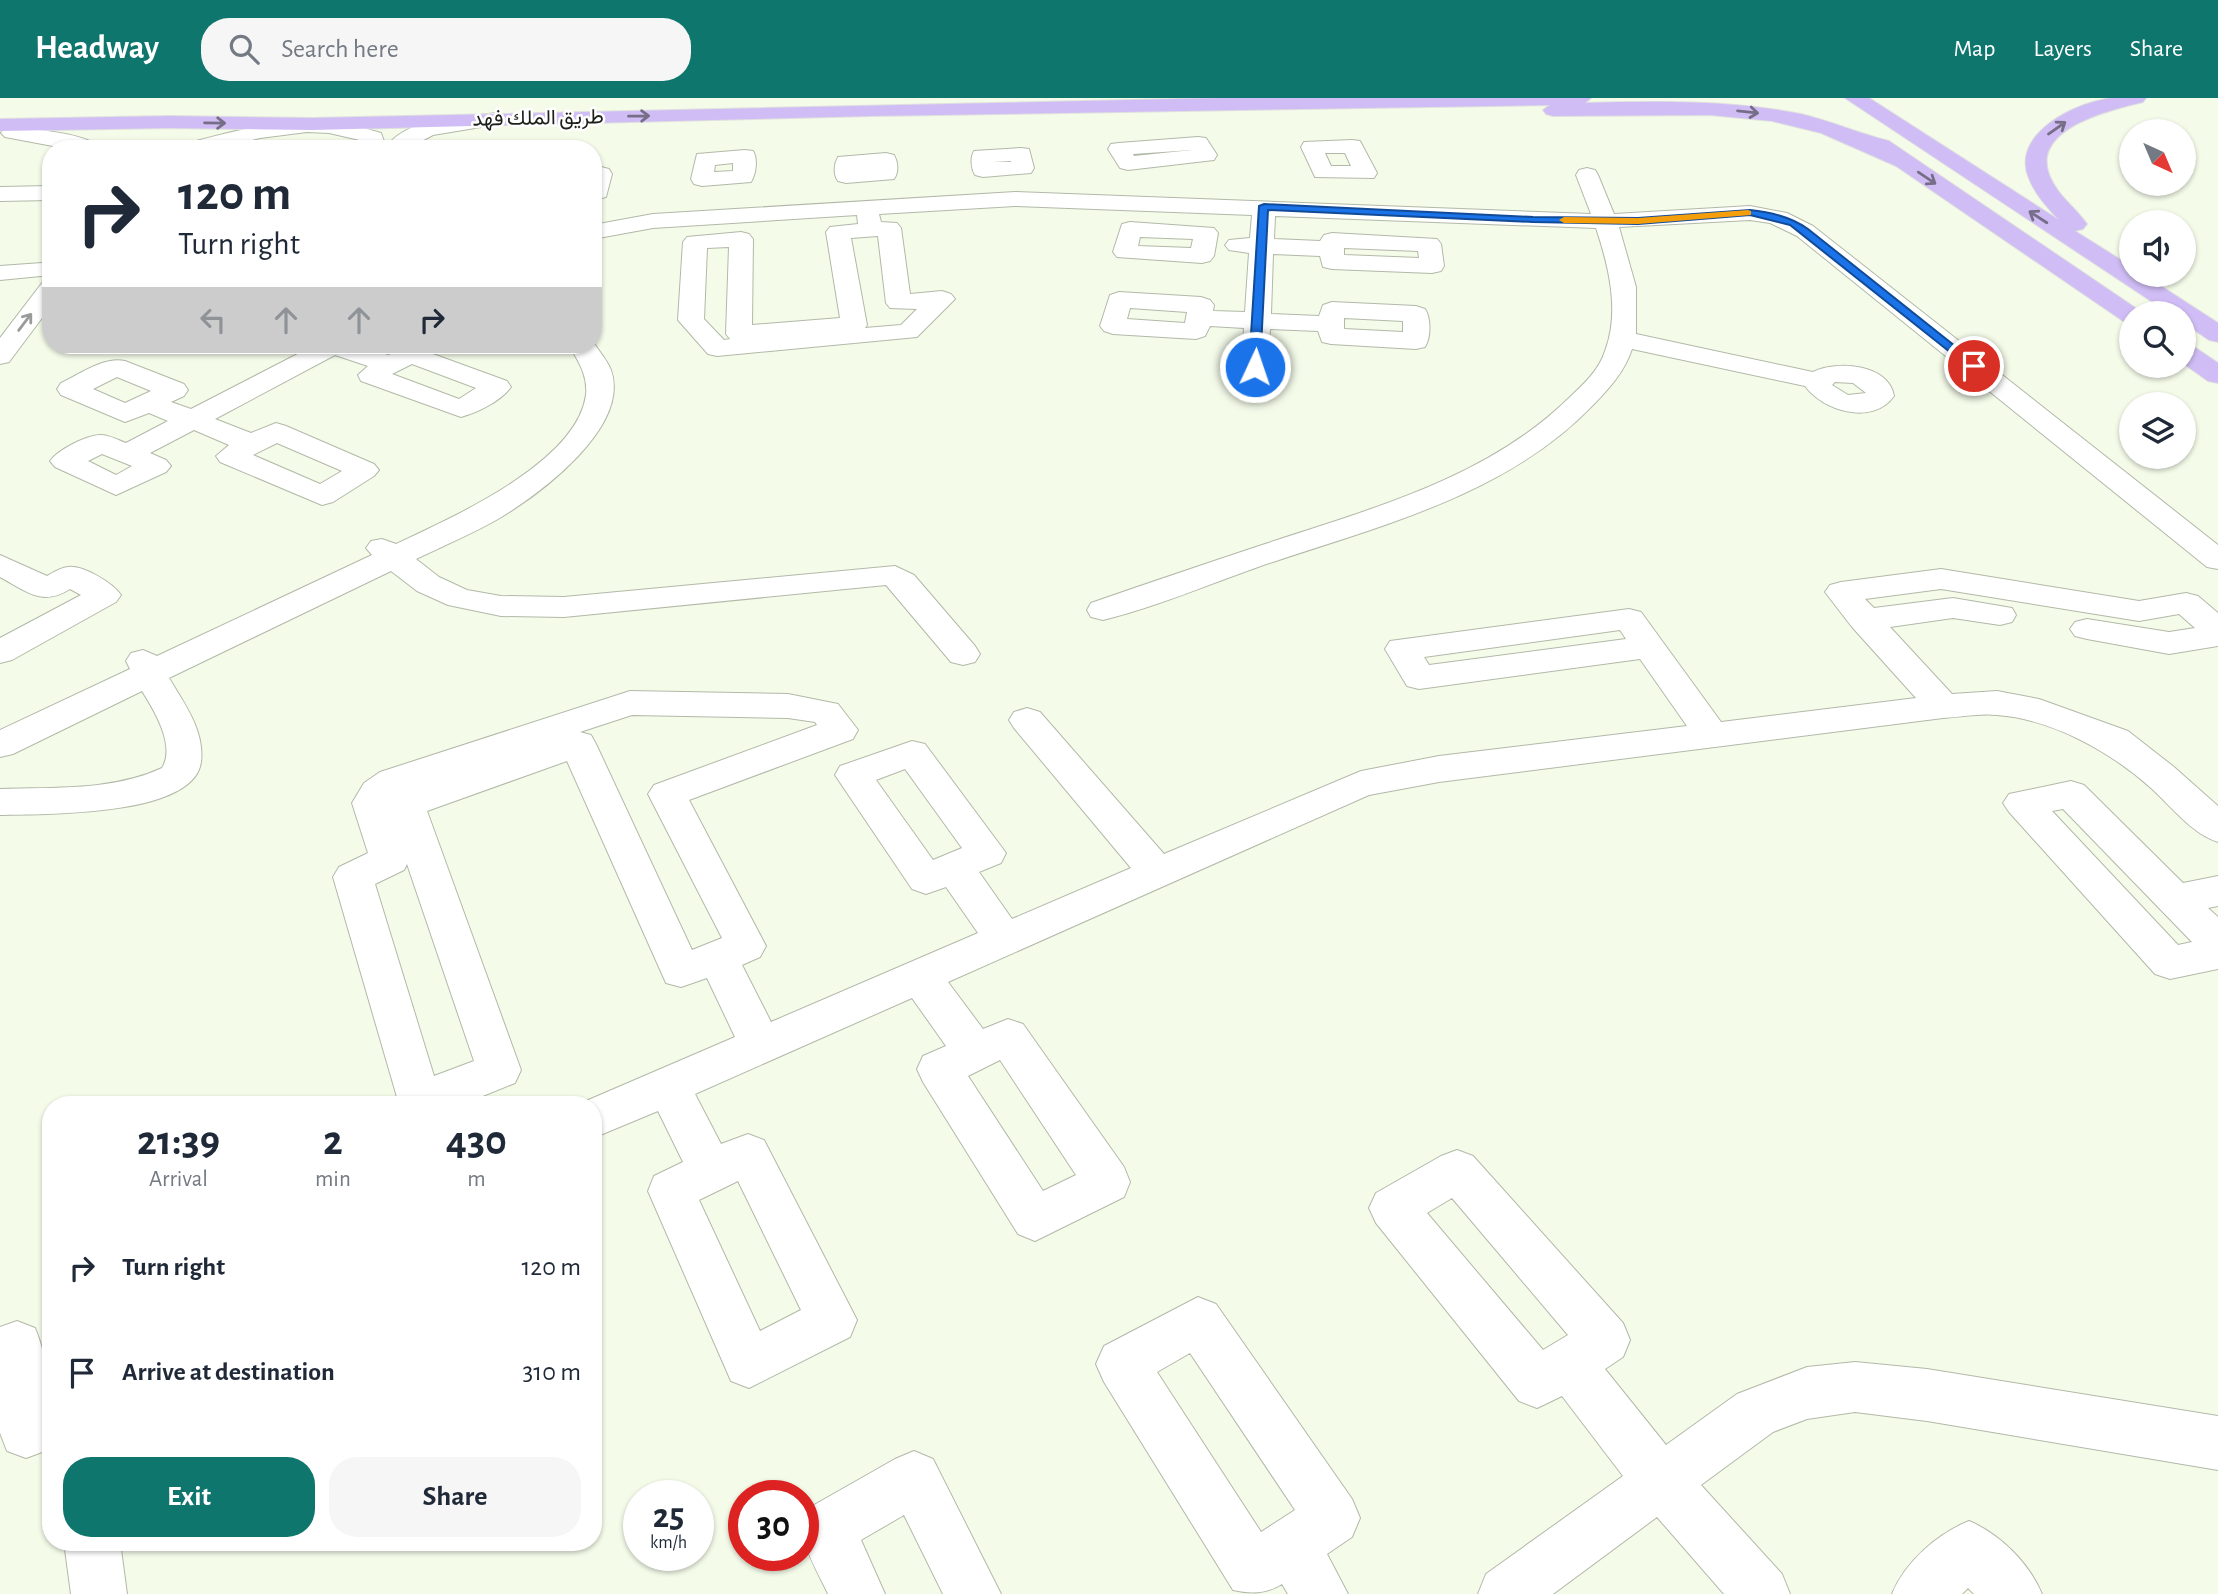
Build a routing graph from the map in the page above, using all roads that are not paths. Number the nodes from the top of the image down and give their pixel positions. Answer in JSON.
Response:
{"nodes":[{"id":1,"x":1581,"y":98,"type":"edge"},
{"id":2,"x":1855,"y":98,"type":"edge"},
{"id":3,"x":2136,"y":98,"type":"edge"},
{"id":4,"x":231,"y":103,"type":"dead end"},
{"id":5,"x":1816,"y":103,"type":"dead end"},
{"id":6,"x":0,"y":107,"type":"edge"},
{"id":7,"x":872,"y":110,"type":"junction"},
{"id":8,"x":500,"y":119,"type":"junction"},
{"id":9,"x":312,"y":124,"type":"junction"},
{"id":10,"x":4,"y":130,"type":"edge"},
{"id":11,"x":59,"y":140,"type":"edge"},
{"id":12,"x":225,"y":140,"type":"edge"},
{"id":13,"x":374,"y":140,"type":"edge"},
{"id":14,"x":403,"y":140,"type":"edge"},
{"id":15,"x":1902,"y":160,"type":"junction"},
{"id":16,"x":1139,"y":162,"type":"dead end"},
{"id":17,"x":1574,"y":168,"type":"dead end"},
{"id":18,"x":29,"y":171,"type":"dead end"},
{"id":19,"x":1345,"y":172,"type":"dead end"},
{"id":20,"x":720,"y":178,"type":"dead end"},
{"id":21,"x":42,"y":179,"type":"edge"},
{"id":22,"x":3,"y":184,"type":"edge"},
{"id":23,"x":42,"y":191,"type":"edge"},
{"id":24,"x":1158,"y":195,"type":"junction"},
{"id":25,"x":867,"y":203,"type":"junction"},
{"id":26,"x":1364,"y":205,"type":"junction"},
{"id":27,"x":1264,"y":206,"type":"junction"},
{"id":28,"x":1604,"y":217,"type":"junction"},
{"id":29,"x":718,"y":222,"type":"junction"},
{"id":30,"x":602,"y":224,"type":"edge"},
{"id":31,"x":1205,"y":244,"type":"dead end"},
{"id":32,"x":1261,"y":246,"type":"junction"},
{"id":33,"x":1332,"y":249,"type":"dead end"},
{"id":34,"x":2119,"y":258,"type":"edge"},
{"id":35,"x":0,"y":273,"type":"edge"},
{"id":36,"x":42,"y":273,"type":"edge"},
{"id":37,"x":42,"y":280,"type":"edge"},
{"id":38,"x":42,"y":283,"type":"edge"},
{"id":39,"x":2155,"y":287,"type":"edge"},
{"id":40,"x":2119,"y":307,"type":"edge"},
{"id":41,"x":1199,"y":318,"type":"dead end"},
{"id":42,"x":1257,"y":320,"type":"junction"},
{"id":43,"x":1331,"y":324,"type":"dead end"},
{"id":44,"x":0,"y":325,"type":"edge"},
{"id":45,"x":2211,"y":330,"type":"edge"},
{"id":46,"x":1621,"y":339,"type":"junction"},
{"id":47,"x":314,"y":354,"type":"edge"},
{"id":48,"x":359,"y":354,"type":"edge"},
{"id":49,"x":566,"y":354,"type":"edge"},
{"id":50,"x":587,"y":354,"type":"edge"},
{"id":51,"x":0,"y":356,"type":"edge"},
{"id":52,"x":2196,"y":360,"type":"edge"},
{"id":53,"x":390,"y":364,"type":"dead end"},
{"id":54,"x":1255,"y":367,"type":"dead end"},
{"id":55,"x":2218,"y":375,"type":"edge"},
{"id":56,"x":1819,"y":381,"type":"dead end"},
{"id":57,"x":149,"y":402,"type":"dead end"},
{"id":58,"x":188,"y":418,"type":"junction"},
{"id":59,"x":252,"y":444,"type":"dead end"},
{"id":60,"x":127,"y":454,"type":"dead end"},
{"id":61,"x":2218,"y":544,"type":"edge"},
{"id":62,"x":387,"y":553,"type":"junction"},
{"id":63,"x":2218,"y":560,"type":"edge"},
{"id":64,"x":0,"y":564,"type":"edge"},
{"id":65,"x":1103,"y":610,"type":"dead end"},
{"id":66,"x":2218,"y":633,"type":"edge"},
{"id":67,"x":1648,"y":647,"type":"dead end"},
{"id":68,"x":0,"y":652,"type":"edge"},
{"id":69,"x":964,"y":654,"type":"dead end"},
{"id":70,"x":146,"y":667,"type":"junction"},
{"id":71,"x":1942,"y":706,"type":"junction"},
{"id":72,"x":1027,"y":720,"type":"dead end"},
{"id":73,"x":4,"y":727,"type":"edge"},
{"id":74,"x":1711,"y":734,"type":"junction"},
{"id":75,"x":0,"y":802,"type":"edge"},
{"id":76,"x":2218,"y":828,"type":"edge"},
{"id":77,"x":954,"y":867,"type":"dead end"},
{"id":78,"x":1159,"y":874,"type":"junction"},
{"id":79,"x":2218,"y":891,"type":"edge"},
{"id":80,"x":2175,"y":900,"type":"junction"},
{"id":81,"x":1005,"y":941,"type":"junction"},
{"id":82,"x":2218,"y":943,"type":"edge"},
{"id":83,"x":2218,"y":953,"type":"edge"},
{"id":84,"x":717,"y":956,"type":"junction"},
{"id":85,"x":920,"y":977,"type":"junction"},
{"id":86,"x":761,"y":1046,"type":"junction"},
{"id":87,"x":975,"y":1052,"type":"dead end"},
{"id":88,"x":669,"y":1087,"type":"junction"},
{"id":89,"x":463,"y":1095,"type":"edge"},
{"id":90,"x":418,"y":1096,"type":"edge"},
{"id":91,"x":602,"y":1115,"type":"edge"},
{"id":92,"x":711,"y":1171,"type":"dead end"},
{"id":93,"x":23,"y":1345,"type":"edge"},
{"id":94,"x":1568,"y":1363,"type":"dead end"},
{"id":95,"x":26,"y":1433,"type":"edge"},
{"id":96,"x":2218,"y":1443,"type":"edge"},
{"id":97,"x":1662,"y":1482,"type":"junction"},
{"id":98,"x":1290,"y":1546,"type":"dead end"},
{"id":99,"x":93,"y":1551,"type":"edge"},
{"id":100,"x":99,"y":1594,"type":"edge"},
{"id":101,"x":857,"y":1594,"type":"edge"},
{"id":102,"x":973,"y":1594,"type":"edge"},
{"id":103,"x":1320,"y":1594,"type":"edge"},
{"id":104,"x":1506,"y":1594,"type":"edge"},
{"id":105,"x":1762,"y":1594,"type":"edge"},
{"id":106,"x":1920,"y":1594,"type":"edge"},
{"id":107,"x":2014,"y":1594,"type":"edge"}],
"edges":[{"from":1,"to":7,"type":"highway","name":"طريق الملك فهد"},
{"from":45,"to":2,"type":"highway","one_way":true},
{"from":34,"to":3,"type":"highway","one_way":true},
{"from":4,"to":6,"type":"highway"},
{"from":5,"to":15,"type":"highway"},
{"from":8,"to":7,"type":"highway","name":"طريق الملك فهد","one_way":true},
{"from":7,"to":15,"type":"highway","one_way":true},
{"from":8,"to":9,"type":"highway","name":"طريق الملك فهد"},
{"from":8,"to":14,"type":"street"},
{"from":10,"to":9,"type":"highway","name":"طريق الملك فهد","one_way":true},
{"from":9,"to":12,"type":"street"},
{"from":9,"to":13,"type":"street"},
{"from":10,"to":11,"type":"street"},
{"from":15,"to":40,"type":"highway","one_way":true},
{"from":16,"to":24,"type":"street"},
{"from":17,"to":28,"type":"street"},
{"from":18,"to":22,"type":"street"},
{"from":19,"to":26,"type":"street"},
{"from":20,"to":29,"type":"street"},
{"from":21,"to":22,"type":"street"},
{"from":22,"to":23,"type":"street"},
{"from":24,"to":25,"type":"street"},
{"from":24,"to":26,"type":"street"},
{"from":25,"to":27,"type":"street"},
{"from":25,"to":29,"type":"street"},
{"from":25,"to":29,"type":"street"},
{"from":25,"to":29,"type":"street"},
{"from":26,"to":28,"type":"street"},
{"from":27,"to":28,"type":"street"},
{"from":27,"to":32,"type":"street"},
{"from":28,"to":46,"type":"street"},
{"from":28,"to":61,"type":"street"},
{"from":28,"to":63,"type":"street"},
{"from":29,"to":30,"type":"street"},
{"from":31,"to":32,"type":"street"},
{"from":32,"to":33,"type":"street"},
{"from":32,"to":42,"type":"street"},
{"from":35,"to":36,"type":"street"},
{"from":37,"to":44,"type":"street"},
{"from":51,"to":38,"type":"street","one_way":true},
{"from":39,"to":45,"type":"highway"},
{"from":41,"to":42,"type":"street"},
{"from":42,"to":43,"type":"street"},
{"from":42,"to":54,"type":"street"},
{"from":46,"to":56,"type":"street"},
{"from":46,"to":65,"type":"street"},
{"from":47,"to":58,"type":"street"},
{"from":48,"to":53,"type":"street"},
{"from":49,"to":62,"type":"street"},
{"from":50,"to":62,"type":"street"},
{"from":52,"to":55,"type":"highway"},
{"from":57,"to":58,"type":"street"},
{"from":58,"to":59,"type":"street"},
{"from":58,"to":60,"type":"street"},
{"from":62,"to":69,"type":"street"},
{"from":62,"to":70,"type":"street"},
{"from":64,"to":68,"type":"street"},
{"from":66,"to":71,"type":"street"},
{"from":67,"to":74,"type":"street"},
{"from":70,"to":73,"type":"street"},
{"from":70,"to":75,"type":"street"},
{"from":71,"to":74,"type":"street"},
{"from":71,"to":76,"type":"street"},
{"from":72,"to":78,"type":"street"},
{"from":74,"to":78,"type":"street"},
{"from":77,"to":81,"type":"street"},
{"from":78,"to":81,"type":"street"},
{"from":79,"to":80,"type":"street"},
{"from":80,"to":82,"type":"street"},
{"from":80,"to":83,"type":"street"},
{"from":81,"to":85,"type":"street"},
{"from":84,"to":86,"type":"street"},
{"from":84,"to":89,"type":"street"},
{"from":84,"to":90,"type":"street"},
{"from":85,"to":86,"type":"street"},
{"from":85,"to":87,"type":"street"},
{"from":86,"to":88,"type":"street"},
{"from":88,"to":91,"type":"street"},
{"from":88,"to":92,"type":"street"},
{"from":93,"to":95,"type":"street"},
{"from":94,"to":97,"type":"street"},
{"from":96,"to":97,"type":"street"},
{"from":97,"to":104,"type":"street"},
{"from":97,"to":105,"type":"street"},
{"from":98,"to":103,"type":"street"},
{"from":99,"to":100,"type":"street"},
{"from":101,"to":102,"type":"street"},
{"from":106,"to":107,"type":"street"}]}
